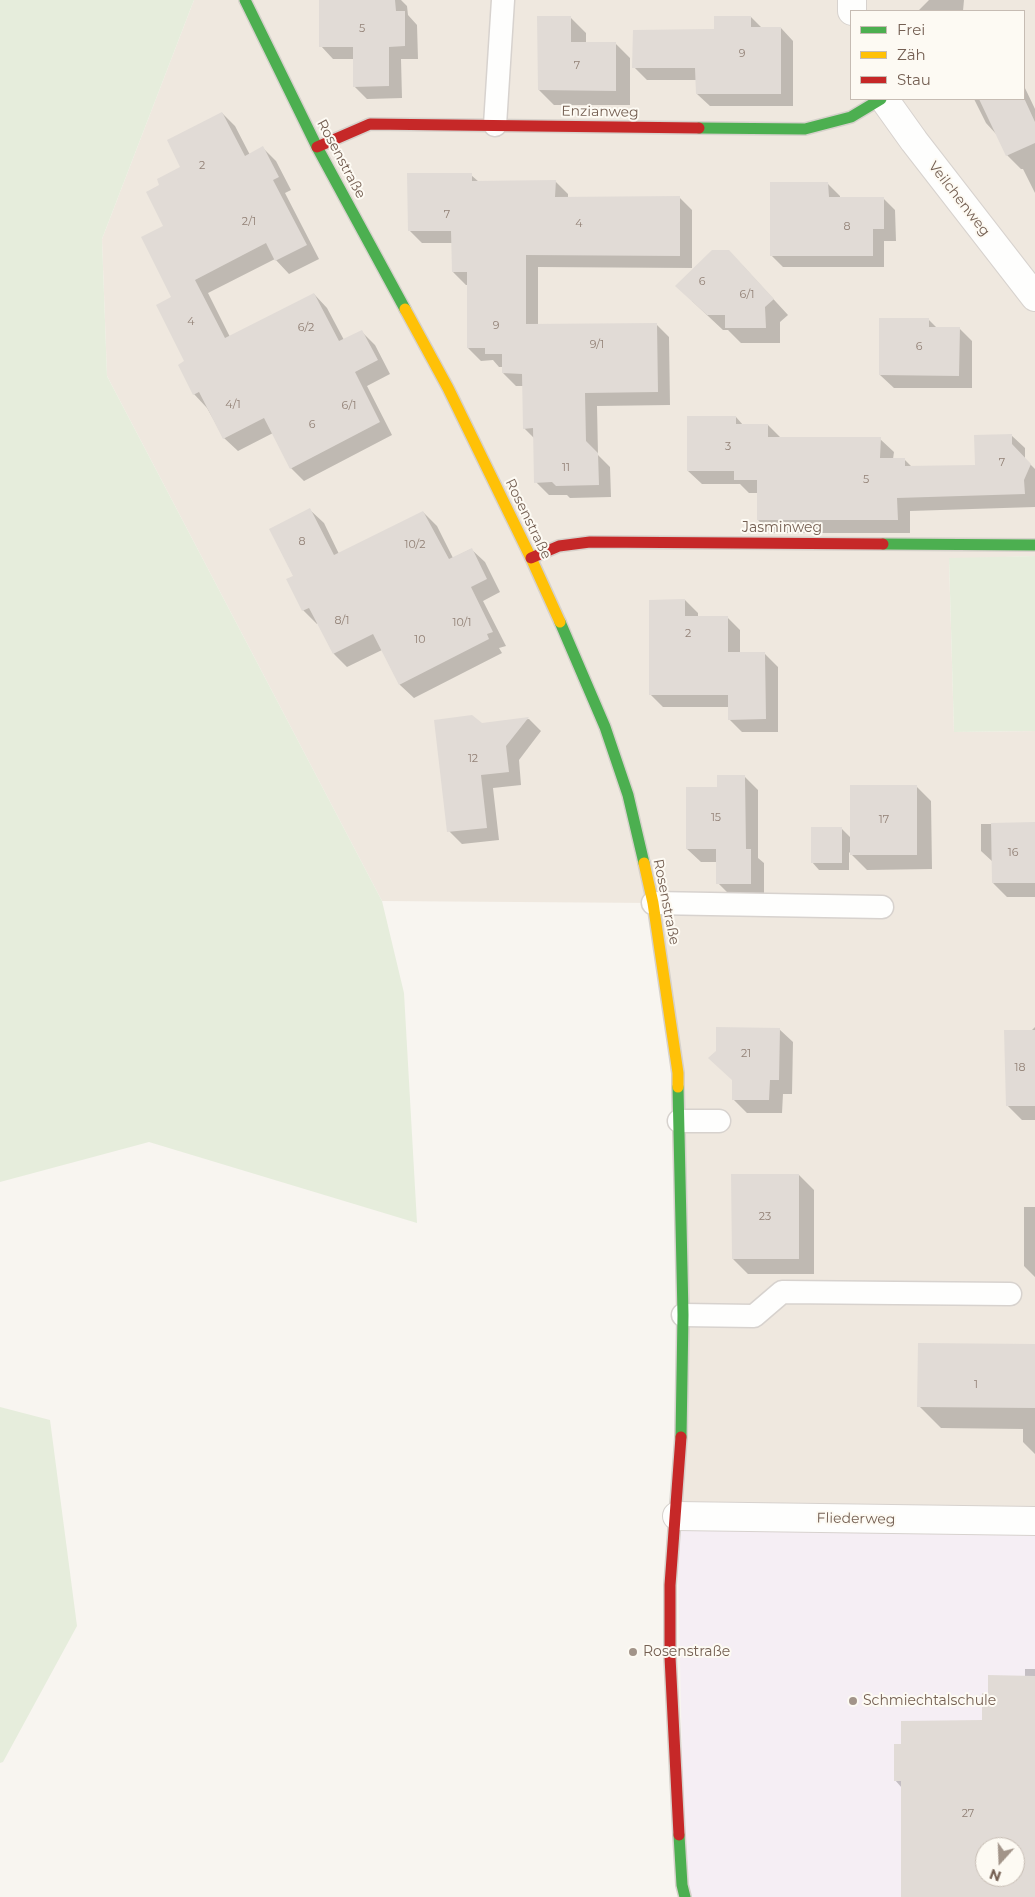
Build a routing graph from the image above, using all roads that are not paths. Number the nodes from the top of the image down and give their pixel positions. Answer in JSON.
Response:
{"nodes":[{"id":1,"x":245,"y":0,"type":"edge"},
{"id":2,"x":503,"y":0,"type":"edge"},
{"id":3,"x":881,"y":100,"type":"edge"},
{"id":4,"x":884,"y":100,"type":"edge"},
{"id":5,"x":495,"y":125,"type":"junction"},
{"id":6,"x":317,"y":147,"type":"junction"},
{"id":7,"x":1035,"y":297,"type":"edge"},
{"id":8,"x":1035,"y":545,"type":"edge"},
{"id":9,"x":531,"y":558,"type":"junction"},
{"id":10,"x":653,"y":903,"type":"junction"},
{"id":11,"x":882,"y":907,"type":"dead end"},
{"id":12,"x":679,"y":1121,"type":"junction"},
{"id":13,"x":719,"y":1121,"type":"dead end"},
{"id":14,"x":1010,"y":1294,"type":"dead end"},
{"id":15,"x":683,"y":1315,"type":"junction"},
{"id":16,"x":677,"y":1516,"type":"junction"},
{"id":17,"x":1035,"y":1521,"type":"edge"},
{"id":18,"x":685,"y":1897,"type":"edge"}],
"edges":[{"from":1,"to":6,"type":"street","name":"Rosenstraße"},
{"from":2,"to":5,"type":"lane"},
{"from":3,"to":5,"type":"street","name":"Enzianweg"},
{"from":4,"to":7,"type":"street","name":"Veilchenweg"},
{"from":5,"to":6,"type":"street","name":"Enzianweg"},
{"from":6,"to":9,"type":"street","name":"Rosenstraße"},
{"from":8,"to":9,"type":"street","name":"Jasminweg"},
{"from":9,"to":10,"type":"street","name":"Rosenstraße"},
{"from":10,"to":11,"type":"lane"},
{"from":10,"to":12,"type":"street","name":"Rosenstraße"},
{"from":12,"to":13,"type":"lane"},
{"from":12,"to":15,"type":"street","name":"Rosenstraße"},
{"from":14,"to":15,"type":"lane"},
{"from":15,"to":16,"type":"street","name":"Rosenstraße"},
{"from":16,"to":17,"type":"street","name":"Fliederweg"},
{"from":16,"to":18,"type":"street","name":"Rosenstraße"}]}
